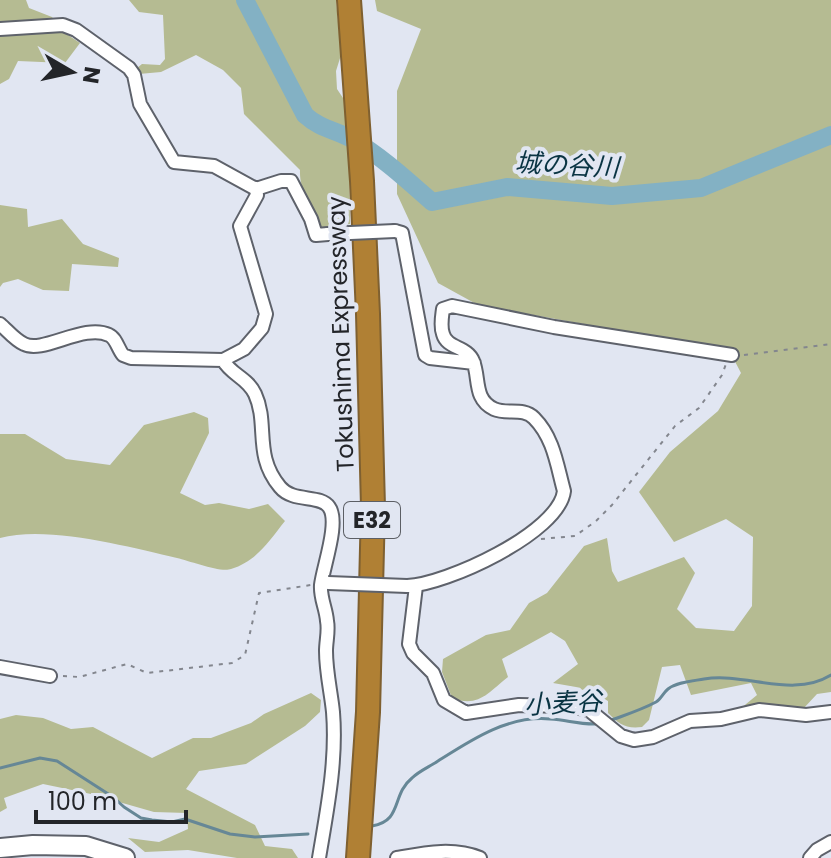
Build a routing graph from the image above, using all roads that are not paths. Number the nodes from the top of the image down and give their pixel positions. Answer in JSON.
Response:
{"nodes":[{"id":1,"x":349,"y":5,"type":"edge"},
{"id":2,"x":0,"y":29,"type":"edge"},
{"id":3,"x":256,"y":189,"type":"junction"},
{"id":4,"x":0,"y":324,"type":"edge"},
{"id":5,"x":732,"y":355,"type":"road end"},
{"id":6,"x":223,"y":360,"type":"junction"},
{"id":7,"x":474,"y":363,"type":"junction"},
{"id":8,"x":325,"y":584,"type":"junction"},
{"id":9,"x":412,"y":586,"type":"junction"},
{"id":10,"x":0,"y":667,"type":"edge"},
{"id":11,"x":50,"y":676,"type":"road end"},
{"id":12,"x":831,"y":712,"type":"edge"},
{"id":13,"x":831,"y":842,"type":"edge"},
{"id":14,"x":0,"y":848,"type":"edge"},
{"id":15,"x":125,"y":858,"type":"edge"},
{"id":16,"x":319,"y":858,"type":"edge"},
{"id":17,"x":358,"y":858,"type":"edge"},
{"id":18,"x":397,"y":858,"type":"edge"},
{"id":19,"x":480,"y":858,"type":"edge"},
{"id":20,"x":810,"y":858,"type":"edge"}],
"edges":[{"from":1,"to":17,"type":"highway","name":"Tokushima Expressway","number":"E32"},
{"from":2,"to":3,"type":"street"},
{"from":3,"to":6,"type":"street"},
{"from":3,"to":7,"type":"street","bridge":true},
{"from":4,"to":6,"type":"street"},
{"from":5,"to":7,"type":"street"},
{"from":6,"to":8,"type":"street"},
{"from":7,"to":9,"type":"street"},
{"from":8,"to":9,"type":"street","bridge":true},
{"from":8,"to":16,"type":"street"},
{"from":9,"to":12,"type":"street"},
{"from":10,"to":11,"type":"street"},
{"from":13,"to":20,"type":"street"},
{"from":14,"to":15,"type":"street"},
{"from":18,"to":19,"type":"street"}]}
